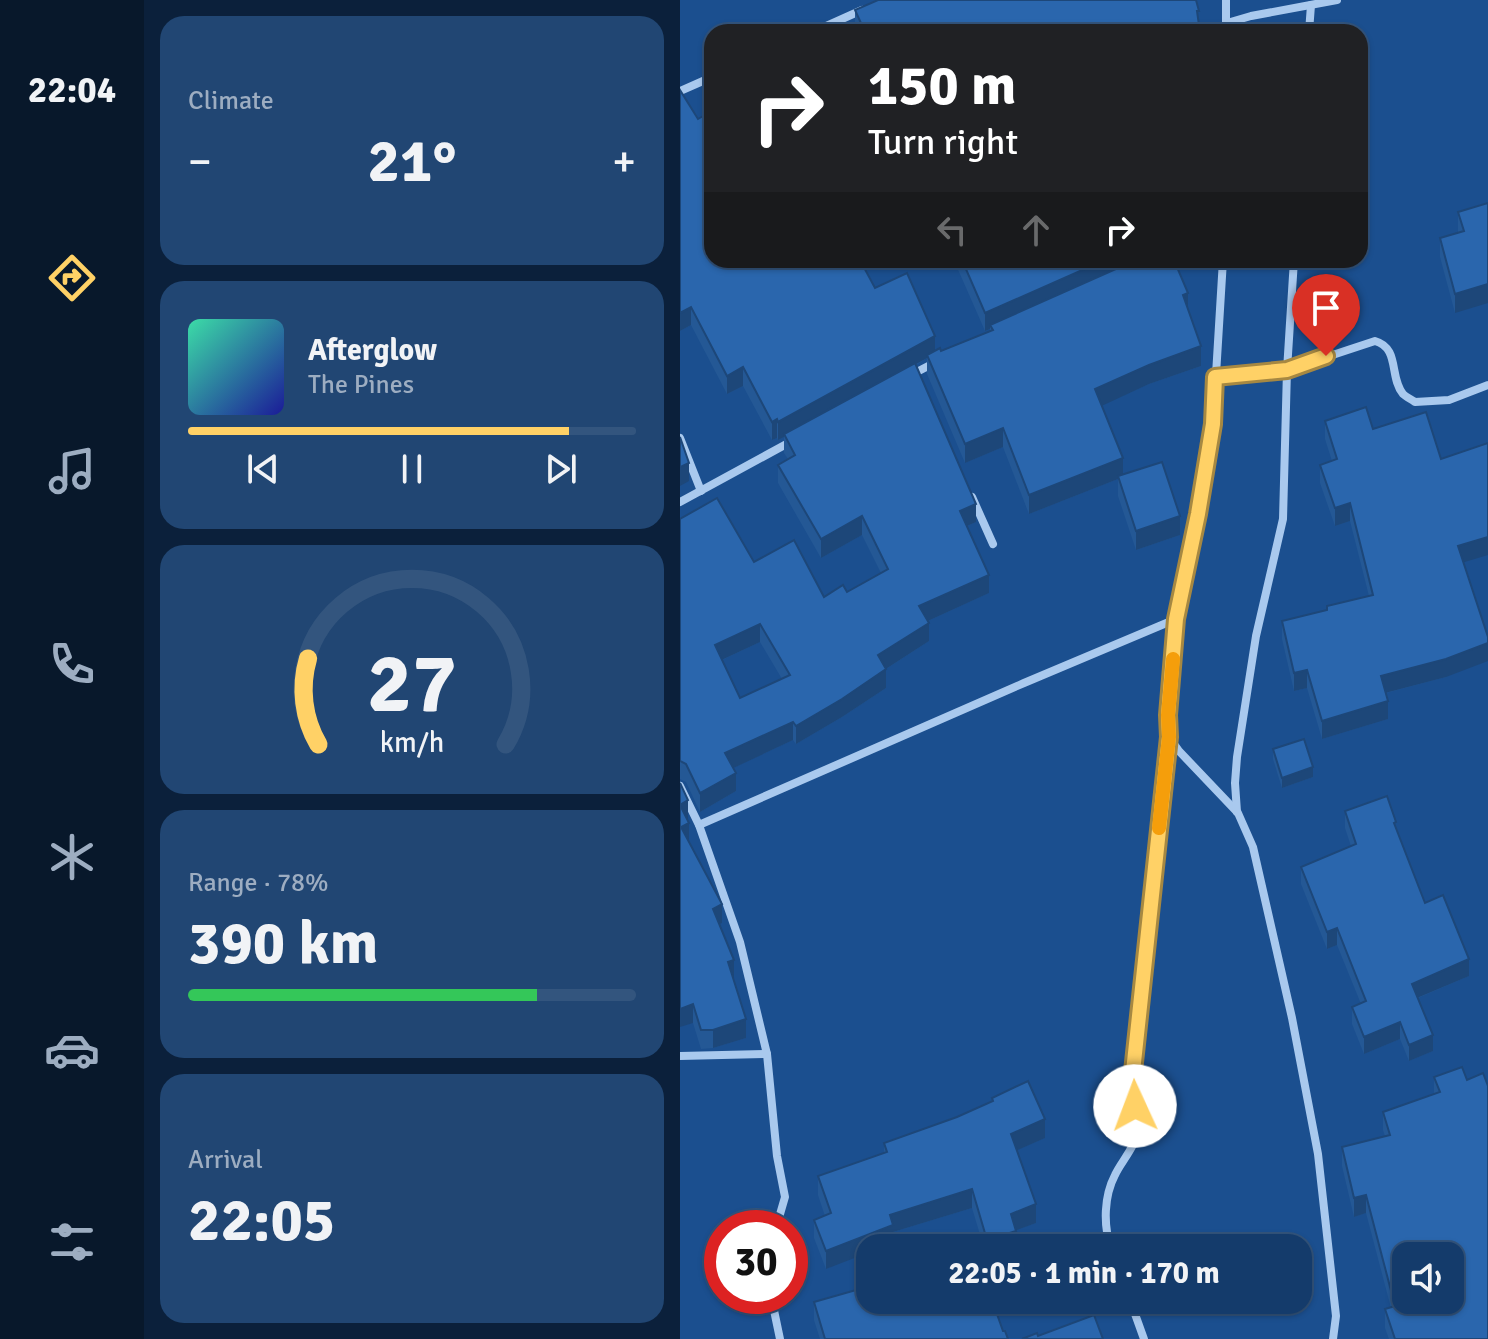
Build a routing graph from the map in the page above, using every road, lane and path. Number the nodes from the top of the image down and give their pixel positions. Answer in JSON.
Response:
{"nodes":[{"id":1,"x":1226,"y":0,"type":"edge"},
{"id":2,"x":1337,"y":0,"type":"edge"},
{"id":3,"x":1311,"y":5,"type":"junction"},
{"id":4,"x":870,"y":6,"type":"edge"},
{"id":5,"x":831,"y":24,"type":"edge"},
{"id":6,"x":1226,"y":24,"type":"edge"},
{"id":7,"x":1234,"y":24,"type":"edge"},
{"id":8,"x":1310,"y":24,"type":"edge"},
{"id":9,"x":704,"y":80,"type":"edge"},
{"id":10,"x":680,"y":91,"type":"edge"},
{"id":11,"x":1222,"y":268,"type":"edge"},
{"id":12,"x":1293,"y":268,"type":"edge"},
{"id":13,"x":948,"y":355,"type":"edge"},
{"id":14,"x":1287,"y":370,"type":"junction"},
{"id":15,"x":918,"y":371,"type":"junction"},
{"id":16,"x":1215,"y":377,"type":"junction"},
{"id":17,"x":904,"y":379,"type":"edge"},
{"id":18,"x":1488,"y":385,"type":"edge"},
{"id":19,"x":924,"y":386,"type":"edge"},
{"id":20,"x":680,"y":438,"type":"edge"},
{"id":21,"x":796,"y":438,"type":"edge"},
{"id":22,"x":968,"y":486,"type":"edge"},
{"id":23,"x":701,"y":491,"type":"junction"},
{"id":24,"x":680,"y":502,"type":"edge"},
{"id":25,"x":993,"y":544,"type":"dead end"},
{"id":26,"x":1176,"y":619,"type":"junction"},
{"id":27,"x":1169,"y":737,"type":"junction"},
{"id":28,"x":680,"y":786,"type":"edge"},
{"id":29,"x":1238,"y":813,"type":"junction"},
{"id":30,"x":699,"y":825,"type":"junction"},
{"id":31,"x":767,"y":1054,"type":"junction"},
{"id":32,"x":680,"y":1056,"type":"edge"},
{"id":33,"x":781,"y":1210,"type":"edge"},
{"id":34,"x":1109,"y":1234,"type":"edge"},
{"id":35,"x":775,"y":1314,"type":"edge"},
{"id":36,"x":1135,"y":1314,"type":"edge"},
{"id":37,"x":780,"y":1339,"type":"edge"},
{"id":38,"x":1144,"y":1339,"type":"edge"},
{"id":39,"x":1333,"y":1339,"type":"edge"}],
"edges":[{"from":1,"to":6,"type":"street"},
{"from":2,"to":3,"type":"street"},
{"from":3,"to":7,"type":"street"},
{"from":3,"to":8,"type":"street"},
{"from":4,"to":5,"type":"street"},
{"from":9,"to":10,"type":"street"},
{"from":11,"to":16,"type":"street"},
{"from":12,"to":14,"type":"street"},
{"from":13,"to":15,"type":"street"},
{"from":14,"to":16,"type":"street"},
{"from":14,"to":18,"type":"street"},
{"from":14,"to":29,"type":"street"},
{"from":15,"to":17,"type":"street"},
{"from":15,"to":19,"type":"street"},
{"from":16,"to":26,"type":"street"},
{"from":20,"to":23,"type":"street"},
{"from":21,"to":23,"type":"street"},
{"from":22,"to":25,"type":"street"},
{"from":23,"to":24,"type":"street"},
{"from":26,"to":27,"type":"street"},
{"from":26,"to":30,"type":"street"},
{"from":27,"to":29,"type":"street"},
{"from":27,"to":34,"type":"street"},
{"from":28,"to":30,"type":"street"},
{"from":29,"to":39,"type":"street"},
{"from":30,"to":31,"type":"street"},
{"from":31,"to":32,"type":"street"},
{"from":31,"to":33,"type":"street"},
{"from":35,"to":37,"type":"street"},
{"from":36,"to":38,"type":"street"}]}
